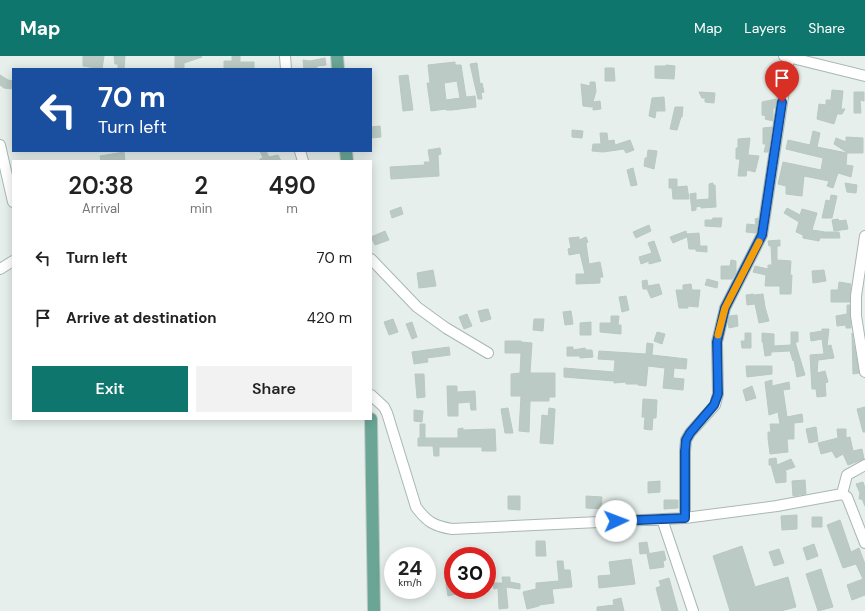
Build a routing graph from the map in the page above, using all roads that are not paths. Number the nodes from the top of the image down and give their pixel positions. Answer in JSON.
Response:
{"nodes":[{"id":1,"x":285,"y":56,"type":"edge"},
{"id":2,"x":337,"y":56,"type":"edge"},
{"id":3,"x":786,"y":56,"type":"edge"},
{"id":4,"x":286,"y":68,"type":"edge"},
{"id":5,"x":338,"y":68,"type":"edge"},
{"id":6,"x":865,"y":76,"type":"edge"},
{"id":7,"x":0,"y":145,"type":"edge"},
{"id":8,"x":12,"y":198,"type":"edge"},
{"id":9,"x":865,"y":236,"type":"edge"},
{"id":10,"x":372,"y":260,"type":"edge"},
{"id":11,"x":12,"y":262,"type":"edge"},
{"id":12,"x":0,"y":269,"type":"edge"},
{"id":13,"x":488,"y":353,"type":"dead end"},
{"id":14,"x":865,"y":372,"type":"edge"},
{"id":15,"x":372,"y":396,"type":"edge"},
{"id":16,"x":371,"y":420,"type":"edge"},
{"id":17,"x":865,"y":465,"type":"edge"},
{"id":18,"x":842,"y":494,"type":"junction"},
{"id":19,"x":685,"y":518,"type":"junction"},
{"id":20,"x":662,"y":519,"type":"junction"},
{"id":21,"x":865,"y":543,"type":"edge"},
{"id":22,"x":374,"y":611,"type":"edge"},
{"id":23,"x":692,"y":611,"type":"edge"}],
"edges":[{"from":1,"to":4,"type":"street"},
{"from":2,"to":5,"type":"main road"},
{"from":3,"to":6,"type":"street"},
{"from":3,"to":19,"type":"street"},
{"from":7,"to":8,"type":"street"},
{"from":9,"to":14,"type":"street"},
{"from":10,"to":13,"type":"street"},
{"from":11,"to":12,"type":"street"},
{"from":15,"to":20,"type":"street"},
{"from":16,"to":22,"type":"main road"},
{"from":17,"to":18,"type":"street"},
{"from":18,"to":19,"type":"street"},
{"from":18,"to":21,"type":"street"},
{"from":19,"to":20,"type":"street"},
{"from":20,"to":23,"type":"street"}]}
